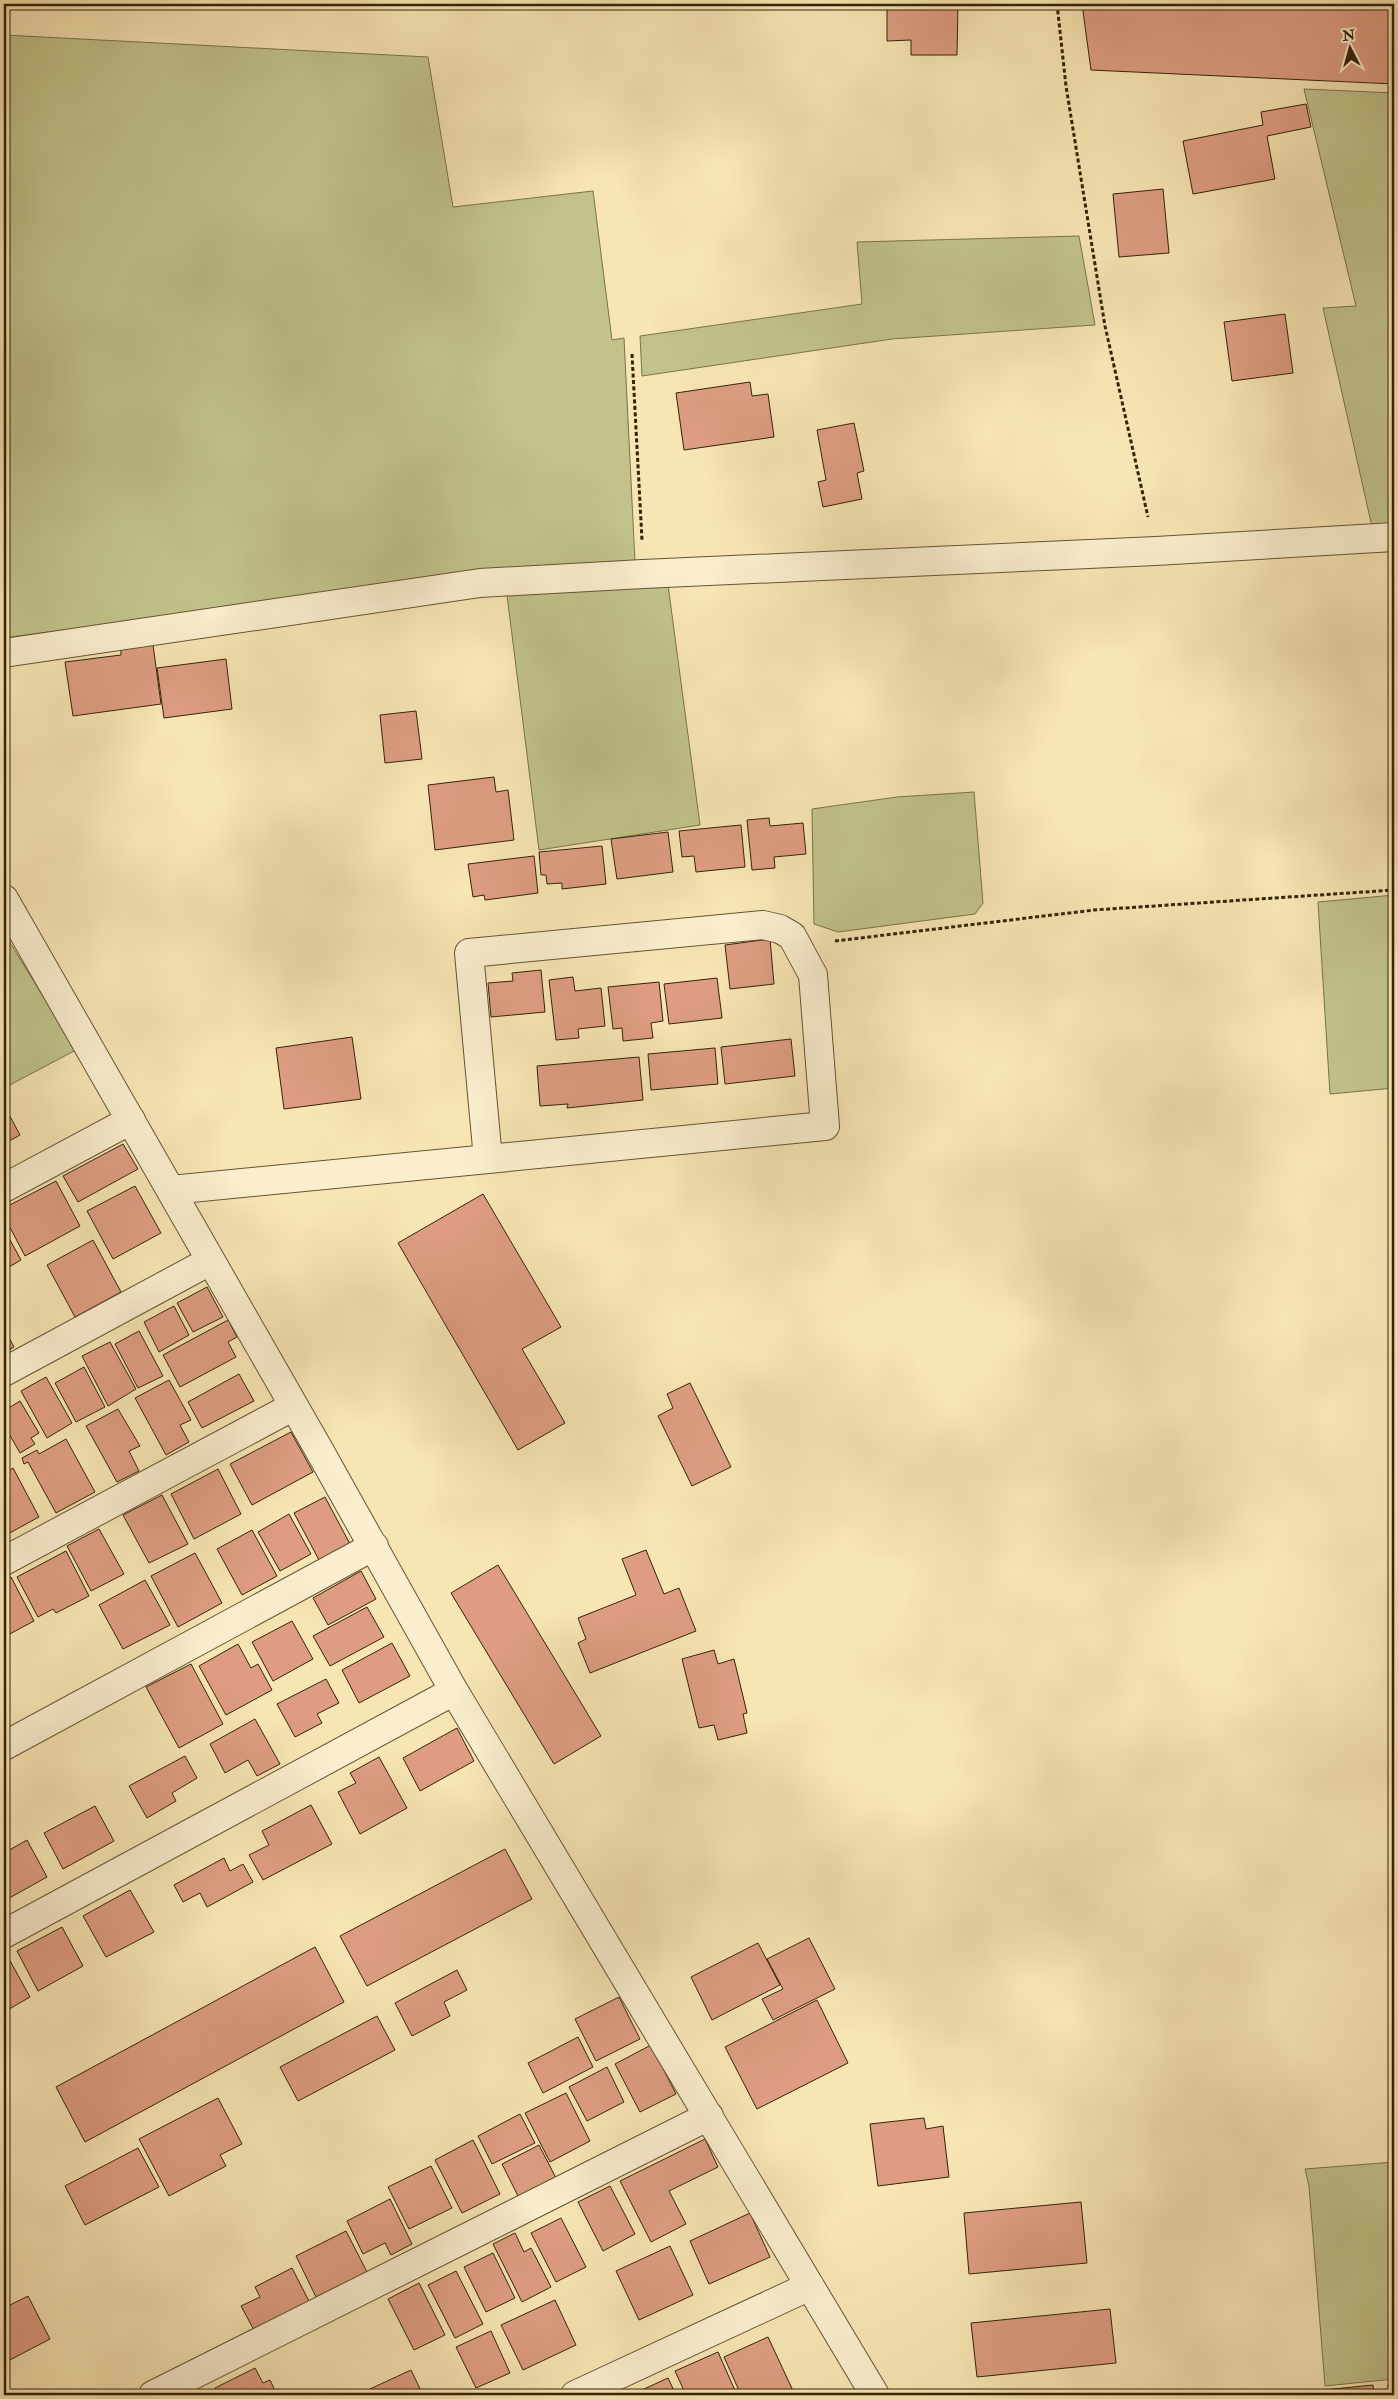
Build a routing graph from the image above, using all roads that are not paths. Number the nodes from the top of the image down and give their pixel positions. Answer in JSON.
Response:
{"nodes":[{"id":1,"x":1394,"y":536,"type":"edge"},
{"id":2,"x":4,"y":653,"type":"edge"},
{"id":3,"x":4,"y":899,"type":"edge"},
{"id":4,"x":131,"y":1120,"type":"junction"},
{"id":5,"x":488,"y":1159,"type":"junction"},
{"id":6,"x":4,"y":1188,"type":"edge"},
{"id":7,"x":171,"y":1190,"type":"junction"},
{"id":8,"x":210,"y":1261,"type":"junction"},
{"id":9,"x":4,"y":1372,"type":"edge"},
{"id":10,"x":294,"y":1406,"type":"junction"},
{"id":11,"x":374,"y":1546,"type":"junction"},
{"id":12,"x":4,"y":1561,"type":"edge"},
{"id":13,"x":454,"y":1691,"type":"junction"},
{"id":14,"x":4,"y":1746,"type":"edge"},
{"id":15,"x":4,"y":1934,"type":"edge"},
{"id":16,"x":709,"y":2116,"type":"junction"},
{"id":17,"x":810,"y":2286,"type":"junction"},
{"id":18,"x":153,"y":2395,"type":"edge"},
{"id":19,"x":575,"y":2395,"type":"edge"},
{"id":20,"x":875,"y":2395,"type":"edge"}],
"edges":[{"from":1,"to":2,"type":"street"},
{"from":3,"to":4,"type":"street"},
{"from":4,"to":6,"type":"street"},
{"from":4,"to":7,"type":"street"},
{"from":5,"to":5,"type":"street"},
{"from":5,"to":7,"type":"street"},
{"from":7,"to":8,"type":"street"},
{"from":8,"to":9,"type":"street"},
{"from":8,"to":10,"type":"street"},
{"from":10,"to":11,"type":"street"},
{"from":10,"to":12,"type":"street"},
{"from":11,"to":13,"type":"street"},
{"from":11,"to":14,"type":"street"},
{"from":13,"to":15,"type":"street"},
{"from":13,"to":16,"type":"street"},
{"from":16,"to":17,"type":"street"},
{"from":16,"to":18,"type":"street"},
{"from":17,"to":19,"type":"street"},
{"from":17,"to":20,"type":"street"}]}
